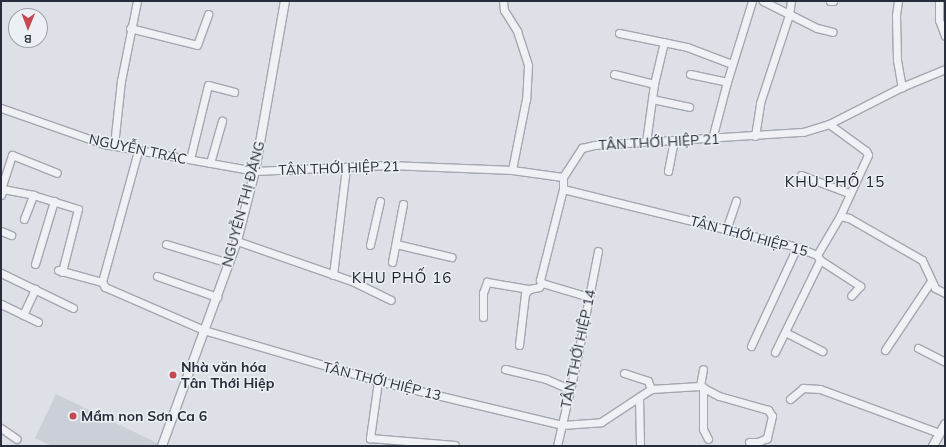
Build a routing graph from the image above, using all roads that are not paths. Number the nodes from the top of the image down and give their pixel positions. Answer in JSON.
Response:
{"nodes":[{"id":1,"x":137,"y":1,"type":"edge"},
{"id":2,"x":285,"y":1,"type":"edge"},
{"id":3,"x":503,"y":1,"type":"edge"},
{"id":4,"x":752,"y":1,"type":"edge"},
{"id":5,"x":763,"y":1,"type":"edge"},
{"id":6,"x":791,"y":1,"type":"edge"},
{"id":7,"x":898,"y":1,"type":"edge"},
{"id":8,"x":938,"y":1,"type":"edge"},
{"id":9,"x":208,"y":14,"type":"dead end"},
{"id":10,"x":789,"y":15,"type":"junction"},
{"id":11,"x":130,"y":28,"type":"junction"},
{"id":12,"x":833,"y":32,"type":"dead end"},
{"id":13,"x":619,"y":33,"type":"dead end"},
{"id":14,"x":945,"y":36,"type":"edge"},
{"id":15,"x":664,"y":42,"type":"junction"},
{"id":16,"x":732,"y":64,"type":"junction"},
{"id":17,"x":945,"y":69,"type":"edge"},
{"id":18,"x":614,"y":74,"type":"dead end"},
{"id":19,"x":690,"y":74,"type":"dead end"},
{"id":20,"x":727,"y":82,"type":"junction"},
{"id":21,"x":654,"y":84,"type":"junction"},
{"id":22,"x":902,"y":88,"type":"junction"},
{"id":23,"x":234,"y":92,"type":"dead end"},
{"id":24,"x":652,"y":99,"type":"junction"},
{"id":25,"x":689,"y":107,"type":"dead end"},
{"id":26,"x":1,"y":108,"type":"edge"},
{"id":27,"x":222,"y":121,"type":"dead end"},
{"id":28,"x":829,"y":124,"type":"junction"},
{"id":29,"x":755,"y":136,"type":"junction"},
{"id":30,"x":712,"y":139,"type":"junction"},
{"id":31,"x":674,"y":141,"type":"junction"},
{"id":32,"x":646,"y":142,"type":"junction"},
{"id":33,"x":114,"y":145,"type":"junction"},
{"id":34,"x":138,"y":151,"type":"junction"},
{"id":35,"x":190,"y":160,"type":"junction"},
{"id":36,"x":210,"y":164,"type":"junction"},
{"id":37,"x":346,"y":167,"type":"junction"},
{"id":38,"x":512,"y":170,"type":"junction"},
{"id":39,"x":255,"y":171,"type":"junction"},
{"id":40,"x":668,"y":171,"type":"dead end"},
{"id":41,"x":57,"y":173,"type":"dead end"},
{"id":42,"x":801,"y":176,"type":"dead end"},
{"id":43,"x":563,"y":177,"type":"junction"},
{"id":44,"x":563,"y":189,"type":"junction"},
{"id":45,"x":2,"y":191,"type":"edge"},
{"id":46,"x":849,"y":193,"type":"junction"},
{"id":47,"x":34,"y":195,"type":"junction"},
{"id":48,"x":736,"y":200,"type":"dead end"},
{"id":49,"x":54,"y":201,"type":"junction"},
{"id":50,"x":380,"y":201,"type":"dead end"},
{"id":51,"x":403,"y":204,"type":"dead end"},
{"id":52,"x":840,"y":216,"type":"junction"},
{"id":53,"x":24,"y":219,"type":"dead end"},
{"id":54,"x":726,"y":230,"type":"junction"},
{"id":55,"x":1,"y":232,"type":"edge"},
{"id":56,"x":11,"y":235,"type":"dead end"},
{"id":57,"x":237,"y":241,"type":"junction"},
{"id":58,"x":166,"y":244,"type":"dead end"},
{"id":59,"x":396,"y":244,"type":"junction"},
{"id":60,"x":370,"y":245,"type":"dead end"},
{"id":61,"x":797,"y":247,"type":"junction"},
{"id":62,"x":598,"y":251,"type":"dead end"},
{"id":63,"x":451,"y":257,"type":"dead end"},
{"id":64,"x":819,"y":257,"type":"junction"},
{"id":65,"x":392,"y":262,"type":"dead end"},
{"id":66,"x":229,"y":263,"type":"junction"},
{"id":67,"x":35,"y":264,"type":"dead end"},
{"id":68,"x":1,"y":273,"type":"edge"},
{"id":69,"x":333,"y":275,"type":"junction"},
{"id":70,"x":157,"y":276,"type":"dead end"},
{"id":71,"x":931,"y":281,"type":"junction"},
{"id":72,"x":102,"y":282,"type":"junction"},
{"id":73,"x":542,"y":283,"type":"junction"},
{"id":74,"x":35,"y":289,"type":"junction"},
{"id":75,"x":529,"y":289,"type":"junction"},
{"id":76,"x":945,"y":293,"type":"edge"},
{"id":77,"x":851,"y":296,"type":"dead end"},
{"id":78,"x":217,"y":297,"type":"junction"},
{"id":79,"x":588,"y":297,"type":"junction"},
{"id":80,"x":391,"y":300,"type":"dead end"},
{"id":81,"x":1,"y":304,"type":"edge"},
{"id":82,"x":73,"y":308,"type":"dead end"},
{"id":83,"x":23,"y":315,"type":"junction"},
{"id":84,"x":483,"y":316,"type":"dead end"},
{"id":85,"x":38,"y":322,"type":"dead end"},
{"id":86,"x":204,"y":330,"type":"junction"},
{"id":87,"x":785,"y":332,"type":"junction"},
{"id":88,"x":519,"y":345,"type":"dead end"},
{"id":89,"x":751,"y":346,"type":"dead end"},
{"id":90,"x":918,"y":348,"type":"dead end"},
{"id":91,"x":884,"y":350,"type":"dead end"},
{"id":92,"x":822,"y":351,"type":"dead end"},
{"id":93,"x":775,"y":352,"type":"dead end"},
{"id":94,"x":945,"y":362,"type":"edge"},
{"id":95,"x":505,"y":369,"type":"dead end"},
{"id":96,"x":703,"y":369,"type":"dead end"},
{"id":97,"x":624,"y":373,"type":"dead end"},
{"id":98,"x":378,"y":381,"type":"junction"},
{"id":99,"x":701,"y":387,"type":"junction"},
{"id":100,"x":651,"y":389,"type":"junction"},
{"id":101,"x":570,"y":390,"type":"junction"},
{"id":102,"x":639,"y":397,"type":"junction"},
{"id":103,"x":790,"y":398,"type":"dead end"},
{"id":104,"x":945,"y":424,"type":"edge"},
{"id":105,"x":562,"y":425,"type":"junction"},
{"id":106,"x":1,"y":428,"type":"edge"},
{"id":107,"x":939,"y":433,"type":"junction"},
{"id":108,"x":708,"y":439,"type":"dead end"},
{"id":109,"x":17,"y":440,"type":"dead end"},
{"id":110,"x":749,"y":442,"type":"dead end"},
{"id":111,"x":455,"y":445,"type":"edge"},
{"id":112,"x":162,"y":446,"type":"edge"},
{"id":113,"x":557,"y":446,"type":"edge"},
{"id":114,"x":640,"y":446,"type":"edge"},
{"id":115,"x":933,"y":446,"type":"edge"}],
"edges":[{"from":1,"to":11,"type":"street"},
{"from":2,"to":39,"type":"street","name":"NGUYỄN THỊ ĐẶNG"},
{"from":3,"to":38,"type":"street"},
{"from":4,"to":16,"type":"street"},
{"from":5,"to":10,"type":"street"},
{"from":6,"to":10,"type":"street"},
{"from":7,"to":22,"type":"street"},
{"from":8,"to":14,"type":"street"},
{"from":9,"to":11,"type":"street"},
{"from":10,"to":12,"type":"street"},
{"from":10,"to":29,"type":"street"},
{"from":11,"to":33,"type":"street"},
{"from":13,"to":15,"type":"street"},
{"from":15,"to":16,"type":"street"},
{"from":15,"to":21,"type":"street"},
{"from":16,"to":20,"type":"street"},
{"from":17,"to":22,"type":"street","name":"TÂN THỚI HIỆP 21"},
{"from":18,"to":21,"type":"street"},
{"from":19,"to":20,"type":"street"},
{"from":20,"to":30,"type":"street"},
{"from":21,"to":24,"type":"street"},
{"from":22,"to":28,"type":"street","name":"TÂN THỚI HIỆP 21"},
{"from":23,"to":35,"type":"street"},
{"from":24,"to":25,"type":"street"},
{"from":24,"to":32,"type":"street"},
{"from":26,"to":33,"type":"street","name":"NGUYỄN TRÁC"},
{"from":27,"to":36,"type":"street"},
{"from":28,"to":29,"type":"street","name":"TÂN THỚI HIỆP 21"},
{"from":28,"to":46,"type":"street","name":"TÂN THỚI HIỆP 15"},
{"from":29,"to":30,"type":"street","name":"TÂN THỚI HIỆP 21"},
{"from":30,"to":31,"type":"street","name":"TÂN THỚI HIỆP 21"},
{"from":31,"to":32,"type":"street","name":"TÂN THỚI HIỆP 21"},
{"from":31,"to":40,"type":"street"},
{"from":32,"to":43,"type":"street","name":"TÂN THỚI HIỆP 21"},
{"from":33,"to":34,"type":"street","name":"NGUYỄN TRÁC"},
{"from":34,"to":35,"type":"street","name":"NGUYỄN TRÁC"},
{"from":34,"to":72,"type":"street"},
{"from":35,"to":36,"type":"street","name":"NGUYỄN TRÁC"},
{"from":36,"to":39,"type":"street","name":"NGUYỄN TRÁC"},
{"from":37,"to":38,"type":"street","name":"TÂN THỚI HIỆP 21"},
{"from":37,"to":39,"type":"street","name":"TÂN THỚI HIỆP 21"},
{"from":37,"to":69,"type":"street"},
{"from":38,"to":43,"type":"street","name":"TÂN THỚI HIỆP 21"},
{"from":39,"to":57,"type":"street","name":"NGUYỄN THỊ ĐẶNG"},
{"from":41,"to":45,"type":"street"},
{"from":42,"to":46,"type":"street"},
{"from":43,"to":44,"type":"street"},
{"from":44,"to":54,"type":"street","name":"TÂN THỚI HIỆP 15"},
{"from":44,"to":73,"type":"street"},
{"from":45,"to":47,"type":"street"},
{"from":46,"to":52,"type":"street","name":"TÂN THỚI HIỆP 15"},
{"from":47,"to":49,"type":"street"},
{"from":47,"to":53,"type":"street"},
{"from":48,"to":54,"type":"street"},
{"from":49,"to":67,"type":"street"},
{"from":49,"to":72,"type":"street","name":"TÂN THỚI HIỆP 13"},
{"from":50,"to":60,"type":"street"},
{"from":51,"to":59,"type":"street"},
{"from":52,"to":64,"type":"street","name":"TÂN THỚI HIỆP 15"},
{"from":52,"to":71,"type":"street"},
{"from":54,"to":61,"type":"street","name":"TÂN THỚI HIỆP 15"},
{"from":55,"to":56,"type":"street"},
{"from":57,"to":66,"type":"street","name":"NGUYỄN THỊ ĐẶNG"},
{"from":57,"to":69,"type":"street"},
{"from":58,"to":66,"type":"street"},
{"from":59,"to":63,"type":"street"},
{"from":59,"to":65,"type":"street"},
{"from":61,"to":64,"type":"street","name":"TÂN THỚI HIỆP 15"},
{"from":61,"to":89,"type":"street"},
{"from":62,"to":79,"type":"street","name":"TÂN THỚI HIỆP 14"},
{"from":64,"to":77,"type":"street"},
{"from":64,"to":87,"type":"street"},
{"from":66,"to":78,"type":"street","name":"NGUYỄN THỊ ĐẶNG"},
{"from":68,"to":74,"type":"street"},
{"from":69,"to":80,"type":"street"},
{"from":70,"to":78,"type":"street"},
{"from":71,"to":76,"type":"street"},
{"from":71,"to":91,"type":"street"},
{"from":72,"to":86,"type":"street","name":"TÂN THỚI HIỆP 13"},
{"from":73,"to":75,"type":"street"},
{"from":73,"to":79,"type":"street"},
{"from":74,"to":82,"type":"street"},
{"from":74,"to":83,"type":"street"},
{"from":75,"to":84,"type":"street"},
{"from":75,"to":88,"type":"street"},
{"from":78,"to":86,"type":"street","name":"NGUYỄN THỊ ĐẶNG"},
{"from":79,"to":101,"type":"street","name":"TÂN THỚI HIỆP 14"},
{"from":81,"to":83,"type":"street"},
{"from":83,"to":85,"type":"street"},
{"from":86,"to":98,"type":"street","name":"TÂN THỚI HIỆP 13"},
{"from":86,"to":112,"type":"street","name":"NGUYỄN THỊ ĐẶNG"},
{"from":87,"to":92,"type":"street"},
{"from":87,"to":93,"type":"street"},
{"from":90,"to":94,"type":"street"},
{"from":95,"to":101,"type":"street"},
{"from":96,"to":99,"type":"street"},
{"from":97,"to":100,"type":"street"},
{"from":98,"to":105,"type":"street","name":"TÂN THỚI HIỆP 13"},
{"from":98,"to":111,"type":"street"},
{"from":99,"to":100,"type":"street"},
{"from":99,"to":108,"type":"street"},
{"from":99,"to":110,"type":"street"},
{"from":100,"to":102,"type":"street","name":"TÂN THỚI HIỆP 13"},
{"from":101,"to":105,"type":"street","name":"TÂN THỚI HIỆP 14"},
{"from":102,"to":105,"type":"street","name":"TÂN THỚI HIỆP 13"},
{"from":102,"to":114,"type":"street"},
{"from":103,"to":107,"type":"street"},
{"from":104,"to":107,"type":"street"},
{"from":105,"to":113,"type":"street","name":"TÂN THỚI HIỆP 14"},
{"from":106,"to":109,"type":"street"},
{"from":107,"to":115,"type":"street"}]}
